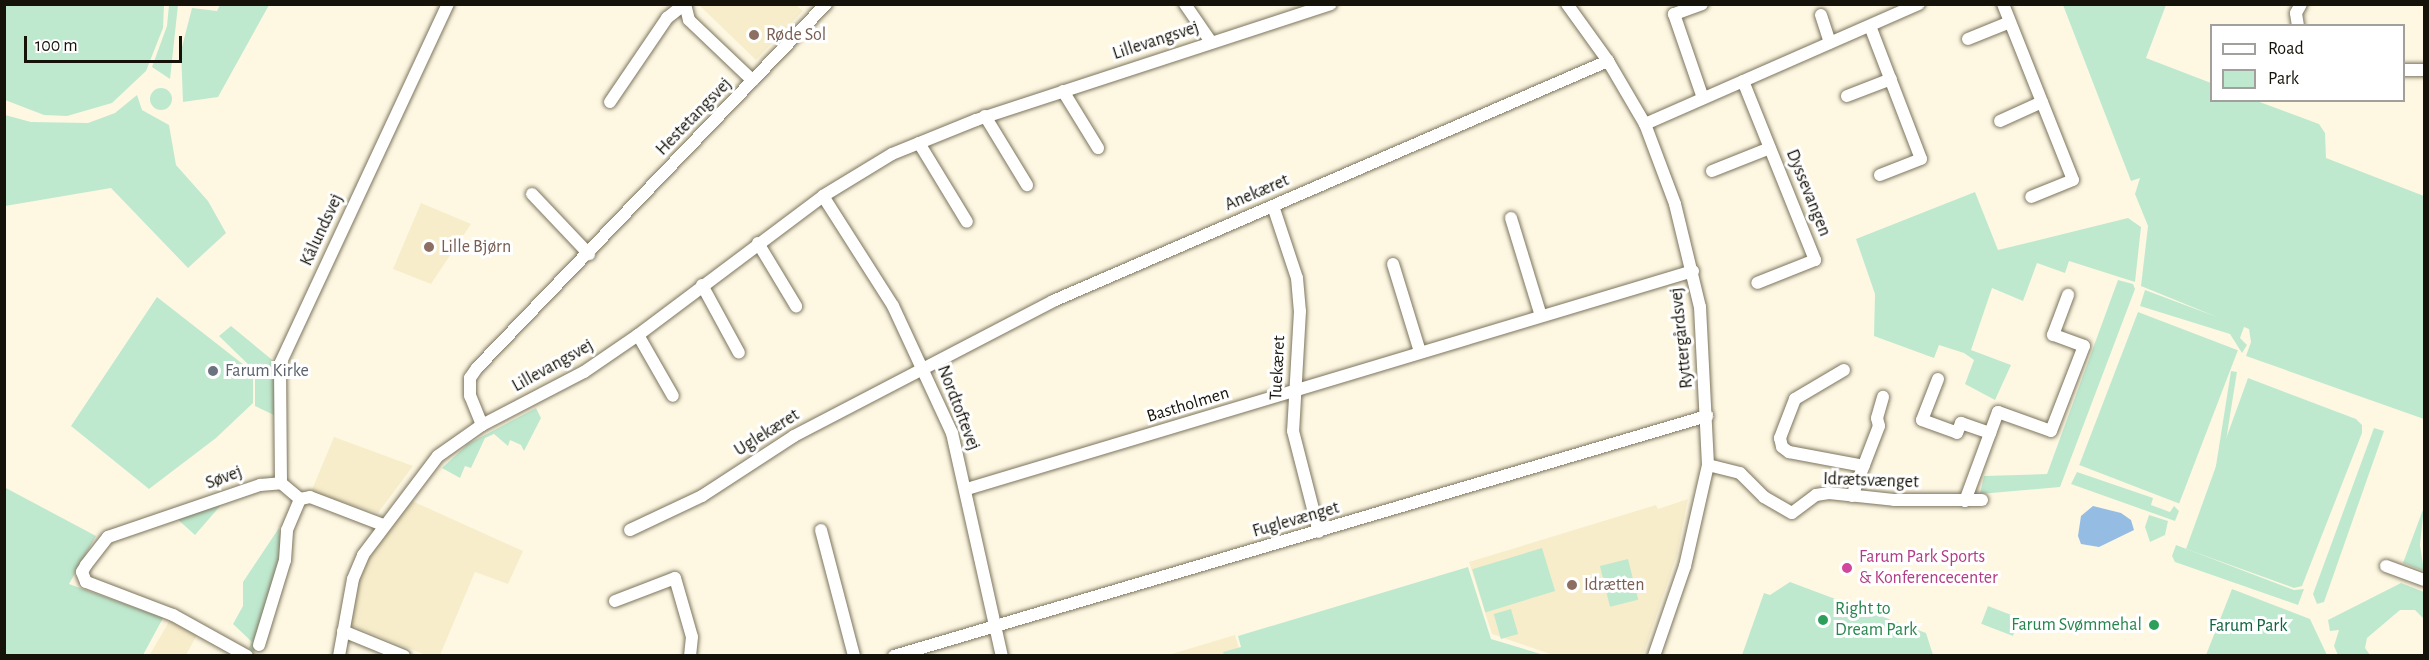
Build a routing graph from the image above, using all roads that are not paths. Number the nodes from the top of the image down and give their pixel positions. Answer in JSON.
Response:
{"nodes":[{"id":1,"x":448,"y":4,"type":"edge"},
{"id":2,"x":685,"y":4,"type":"edge"},
{"id":3,"x":826,"y":4,"type":"edge"},
{"id":4,"x":1185,"y":4,"type":"edge"},
{"id":5,"x":1330,"y":4,"type":"edge"},
{"id":6,"x":1567,"y":4,"type":"edge"},
{"id":7,"x":1702,"y":4,"type":"edge"},
{"id":8,"x":1919,"y":4,"type":"edge"},
{"id":9,"x":2003,"y":4,"type":"edge"},
{"id":10,"x":2301,"y":4,"type":"edge"},
{"id":11,"x":1821,"y":15,"type":"dead end"},
{"id":12,"x":2010,"y":22,"type":"junction"},
{"id":13,"x":2298,"y":24,"type":"edge"},
{"id":14,"x":1870,"y":26,"type":"junction"},
{"id":15,"x":1968,"y":39,"type":"dead end"},
{"id":16,"x":1211,"y":42,"type":"junction"},
{"id":17,"x":1830,"y":43,"type":"junction"},
{"id":18,"x":1608,"y":61,"type":"junction"},
{"id":19,"x":2405,"y":70,"type":"edge"},
{"id":20,"x":2424,"y":70,"type":"edge"},
{"id":21,"x":1891,"y":79,"type":"junction"},
{"id":22,"x":753,"y":81,"type":"junction"},
{"id":23,"x":1743,"y":81,"type":"junction"},
{"id":24,"x":1063,"y":91,"type":"junction"},
{"id":25,"x":1847,"y":96,"type":"dead end"},
{"id":26,"x":1703,"y":98,"type":"junction"},
{"id":27,"x":610,"y":102,"type":"dead end"},
{"id":28,"x":2042,"y":102,"type":"junction"},
{"id":29,"x":985,"y":117,"type":"junction"},
{"id":30,"x":2000,"y":122,"type":"dead end"},
{"id":31,"x":1645,"y":124,"type":"junction"},
{"id":32,"x":919,"y":143,"type":"junction"},
{"id":33,"x":1098,"y":148,"type":"dead end"},
{"id":34,"x":1770,"y":148,"type":"junction"},
{"id":35,"x":1712,"y":171,"type":"dead end"},
{"id":36,"x":1880,"y":176,"type":"dead end"},
{"id":37,"x":1027,"y":185,"type":"dead end"},
{"id":38,"x":532,"y":194,"type":"dead end"},
{"id":39,"x":823,"y":196,"type":"junction"},
{"id":40,"x":2031,"y":197,"type":"dead end"},
{"id":41,"x":1273,"y":206,"type":"junction"},
{"id":42,"x":1511,"y":218,"type":"dead end"},
{"id":43,"x":967,"y":222,"type":"dead end"},
{"id":44,"x":758,"y":243,"type":"junction"},
{"id":45,"x":589,"y":254,"type":"junction"},
{"id":46,"x":1394,"y":264,"type":"dead end"},
{"id":47,"x":1694,"y":271,"type":"junction"},
{"id":48,"x":1757,"y":283,"type":"dead end"},
{"id":49,"x":702,"y":285,"type":"junction"},
{"id":50,"x":2068,"y":295,"type":"dead end"},
{"id":51,"x":796,"y":306,"type":"dead end"},
{"id":52,"x":1541,"y":316,"type":"junction"},
{"id":53,"x":638,"y":335,"type":"junction"},
{"id":54,"x":1420,"y":352,"type":"junction"},
{"id":55,"x":740,"y":353,"type":"dead end"},
{"id":56,"x":924,"y":367,"type":"junction"},
{"id":57,"x":1844,"y":369,"type":"dead end"},
{"id":58,"x":1938,"y":379,"type":"dead end"},
{"id":59,"x":1295,"y":392,"type":"junction"},
{"id":60,"x":673,"y":396,"type":"dead end"},
{"id":61,"x":1883,"y":397,"type":"dead end"},
{"id":62,"x":1707,"y":416,"type":"junction"},
{"id":63,"x":482,"y":424,"type":"junction"},
{"id":64,"x":1989,"y":433,"type":"junction"},
{"id":65,"x":1708,"y":465,"type":"junction"},
{"id":66,"x":1864,"y":466,"type":"junction"},
{"id":67,"x":281,"y":483,"type":"junction"},
{"id":68,"x":967,"y":489,"type":"junction"},
{"id":69,"x":1852,"y":496,"type":"junction"},
{"id":70,"x":300,"y":499,"type":"junction"},
{"id":71,"x":1982,"y":500,"type":"dead end"},
{"id":72,"x":1965,"y":501,"type":"junction"},
{"id":73,"x":383,"y":525,"type":"junction"},
{"id":74,"x":630,"y":530,"type":"dead end"},
{"id":75,"x":821,"y":530,"type":"dead end"},
{"id":76,"x":1319,"y":532,"type":"junction"},
{"id":77,"x":2386,"y":566,"type":"dead end"},
{"id":78,"x":2424,"y":580,"type":"edge"},
{"id":79,"x":615,"y":602,"type":"dead end"},
{"id":80,"x":997,"y":625,"type":"junction"},
{"id":81,"x":343,"y":631,"type":"junction"},
{"id":82,"x":259,"y":645,"type":"dead end"},
{"id":83,"x":247,"y":656,"type":"edge"},
{"id":84,"x":339,"y":656,"type":"edge"},
{"id":85,"x":404,"y":656,"type":"edge"},
{"id":86,"x":690,"y":656,"type":"edge"},
{"id":87,"x":854,"y":656,"type":"edge"},
{"id":88,"x":894,"y":656,"type":"edge"},
{"id":89,"x":1002,"y":656,"type":"edge"},
{"id":90,"x":1654,"y":656,"type":"edge"}],
"edges":[{"from":1,"to":67,"type":"street","name":"Kålundsvej"},
{"from":2,"to":22,"type":"street"},
{"from":2,"to":27,"type":"street"},
{"from":3,"to":22,"type":"street","name":"Hestetangsvej"},
{"from":4,"to":16,"type":"street"},
{"from":5,"to":16,"type":"street","name":"Lillevangsvej"},
{"from":6,"to":18,"type":"street","name":"Ryttergårdsvej"},
{"from":7,"to":26,"type":"street"},
{"from":8,"to":14,"type":"street"},
{"from":9,"to":12,"type":"street"},
{"from":10,"to":13,"type":"street"},
{"from":11,"to":17,"type":"street"},
{"from":12,"to":15,"type":"street"},
{"from":12,"to":28,"type":"street"},
{"from":14,"to":17,"type":"street"},
{"from":14,"to":21,"type":"street"},
{"from":16,"to":24,"type":"street","name":"Lillevangsvej"},
{"from":17,"to":23,"type":"street"},
{"from":18,"to":31,"type":"street","name":"Ryttergårdsvej"},
{"from":18,"to":41,"type":"street","name":"Anekæret"},
{"from":19,"to":20,"type":"street"},
{"from":21,"to":25,"type":"street"},
{"from":21,"to":36,"type":"street"},
{"from":22,"to":45,"type":"street","name":"Hestetangsvej"},
{"from":23,"to":26,"type":"street"},
{"from":23,"to":34,"type":"street","name":"Dyssevangen"},
{"from":24,"to":29,"type":"street","name":"Lillevangsvej"},
{"from":24,"to":33,"type":"street"},
{"from":26,"to":31,"type":"street"},
{"from":28,"to":30,"type":"street"},
{"from":28,"to":40,"type":"street"},
{"from":29,"to":32,"type":"street","name":"Lillevangsvej"},
{"from":29,"to":37,"type":"street"},
{"from":31,"to":47,"type":"street","name":"Ryttergårdsvej"},
{"from":32,"to":39,"type":"street","name":"Lillevangsvej"},
{"from":32,"to":43,"type":"street"},
{"from":34,"to":35,"type":"street","name":"Dyssevangen"},
{"from":34,"to":48,"type":"street","name":"Dyssevangen"},
{"from":38,"to":45,"type":"street"},
{"from":39,"to":44,"type":"street","name":"Lillevangsvej"},
{"from":39,"to":56,"type":"street","name":"Nordtoftevej"},
{"from":41,"to":56,"type":"street","name":"Anekæret"},
{"from":41,"to":59,"type":"street","name":"Tuekæret"},
{"from":42,"to":52,"type":"street"},
{"from":44,"to":49,"type":"street","name":"Lillevangsvej"},
{"from":44,"to":51,"type":"street"},
{"from":45,"to":63,"type":"street","name":"Hestetangsvej"},
{"from":46,"to":54,"type":"street"},
{"from":47,"to":52,"type":"street","name":"Bastholmen"},
{"from":47,"to":62,"type":"street","name":"Ryttergårdsvej"},
{"from":49,"to":53,"type":"street","name":"Lillevangsvej"},
{"from":49,"to":55,"type":"street"},
{"from":50,"to":64,"type":"street"},
{"from":52,"to":54,"type":"street","name":"Bastholmen"},
{"from":53,"to":60,"type":"street"},
{"from":53,"to":63,"type":"street","name":"Lillevangsvej"},
{"from":54,"to":59,"type":"street","name":"Bastholmen"},
{"from":56,"to":68,"type":"street","name":"Nordtoftevej"},
{"from":56,"to":74,"type":"street","name":"Uglekæret"},
{"from":57,"to":66,"type":"street"},
{"from":58,"to":64,"type":"street"},
{"from":59,"to":68,"type":"street","name":"Bastholmen"},
{"from":59,"to":76,"type":"street","name":"Tuekæret"},
{"from":61,"to":66,"type":"street"},
{"from":62,"to":65,"type":"street","name":"Ryttergårdsvej"},
{"from":62,"to":76,"type":"street","name":"Fuglevænget"},
{"from":63,"to":73,"type":"street","name":"Lillevangsvej"},
{"from":64,"to":72,"type":"street"},
{"from":65,"to":69,"type":"street","name":"Idrætsvænget"},
{"from":65,"to":90,"type":"street","name":"Ryttergårdsvej"},
{"from":66,"to":69,"type":"street"},
{"from":67,"to":70,"type":"street"},
{"from":67,"to":83,"type":"street","name":"Søvej"},
{"from":68,"to":80,"type":"street","name":"Nordtoftevej"},
{"from":69,"to":72,"type":"street","name":"Idrætsvænget"},
{"from":70,"to":73,"type":"street"},
{"from":70,"to":82,"type":"street"},
{"from":71,"to":72,"type":"street","name":"Idrætsvænget"},
{"from":73,"to":81,"type":"street","name":"Lillevangsvej"},
{"from":75,"to":87,"type":"street"},
{"from":76,"to":80,"type":"street","name":"Fuglevænget"},
{"from":77,"to":78,"type":"street"},
{"from":79,"to":86,"type":"street"},
{"from":80,"to":88,"type":"street","name":"Fuglevænget"},
{"from":80,"to":89,"type":"street","name":"Nordtoftevej"},
{"from":81,"to":84,"type":"street","name":"Lillevangsvej"},
{"from":81,"to":85,"type":"street"}]}
